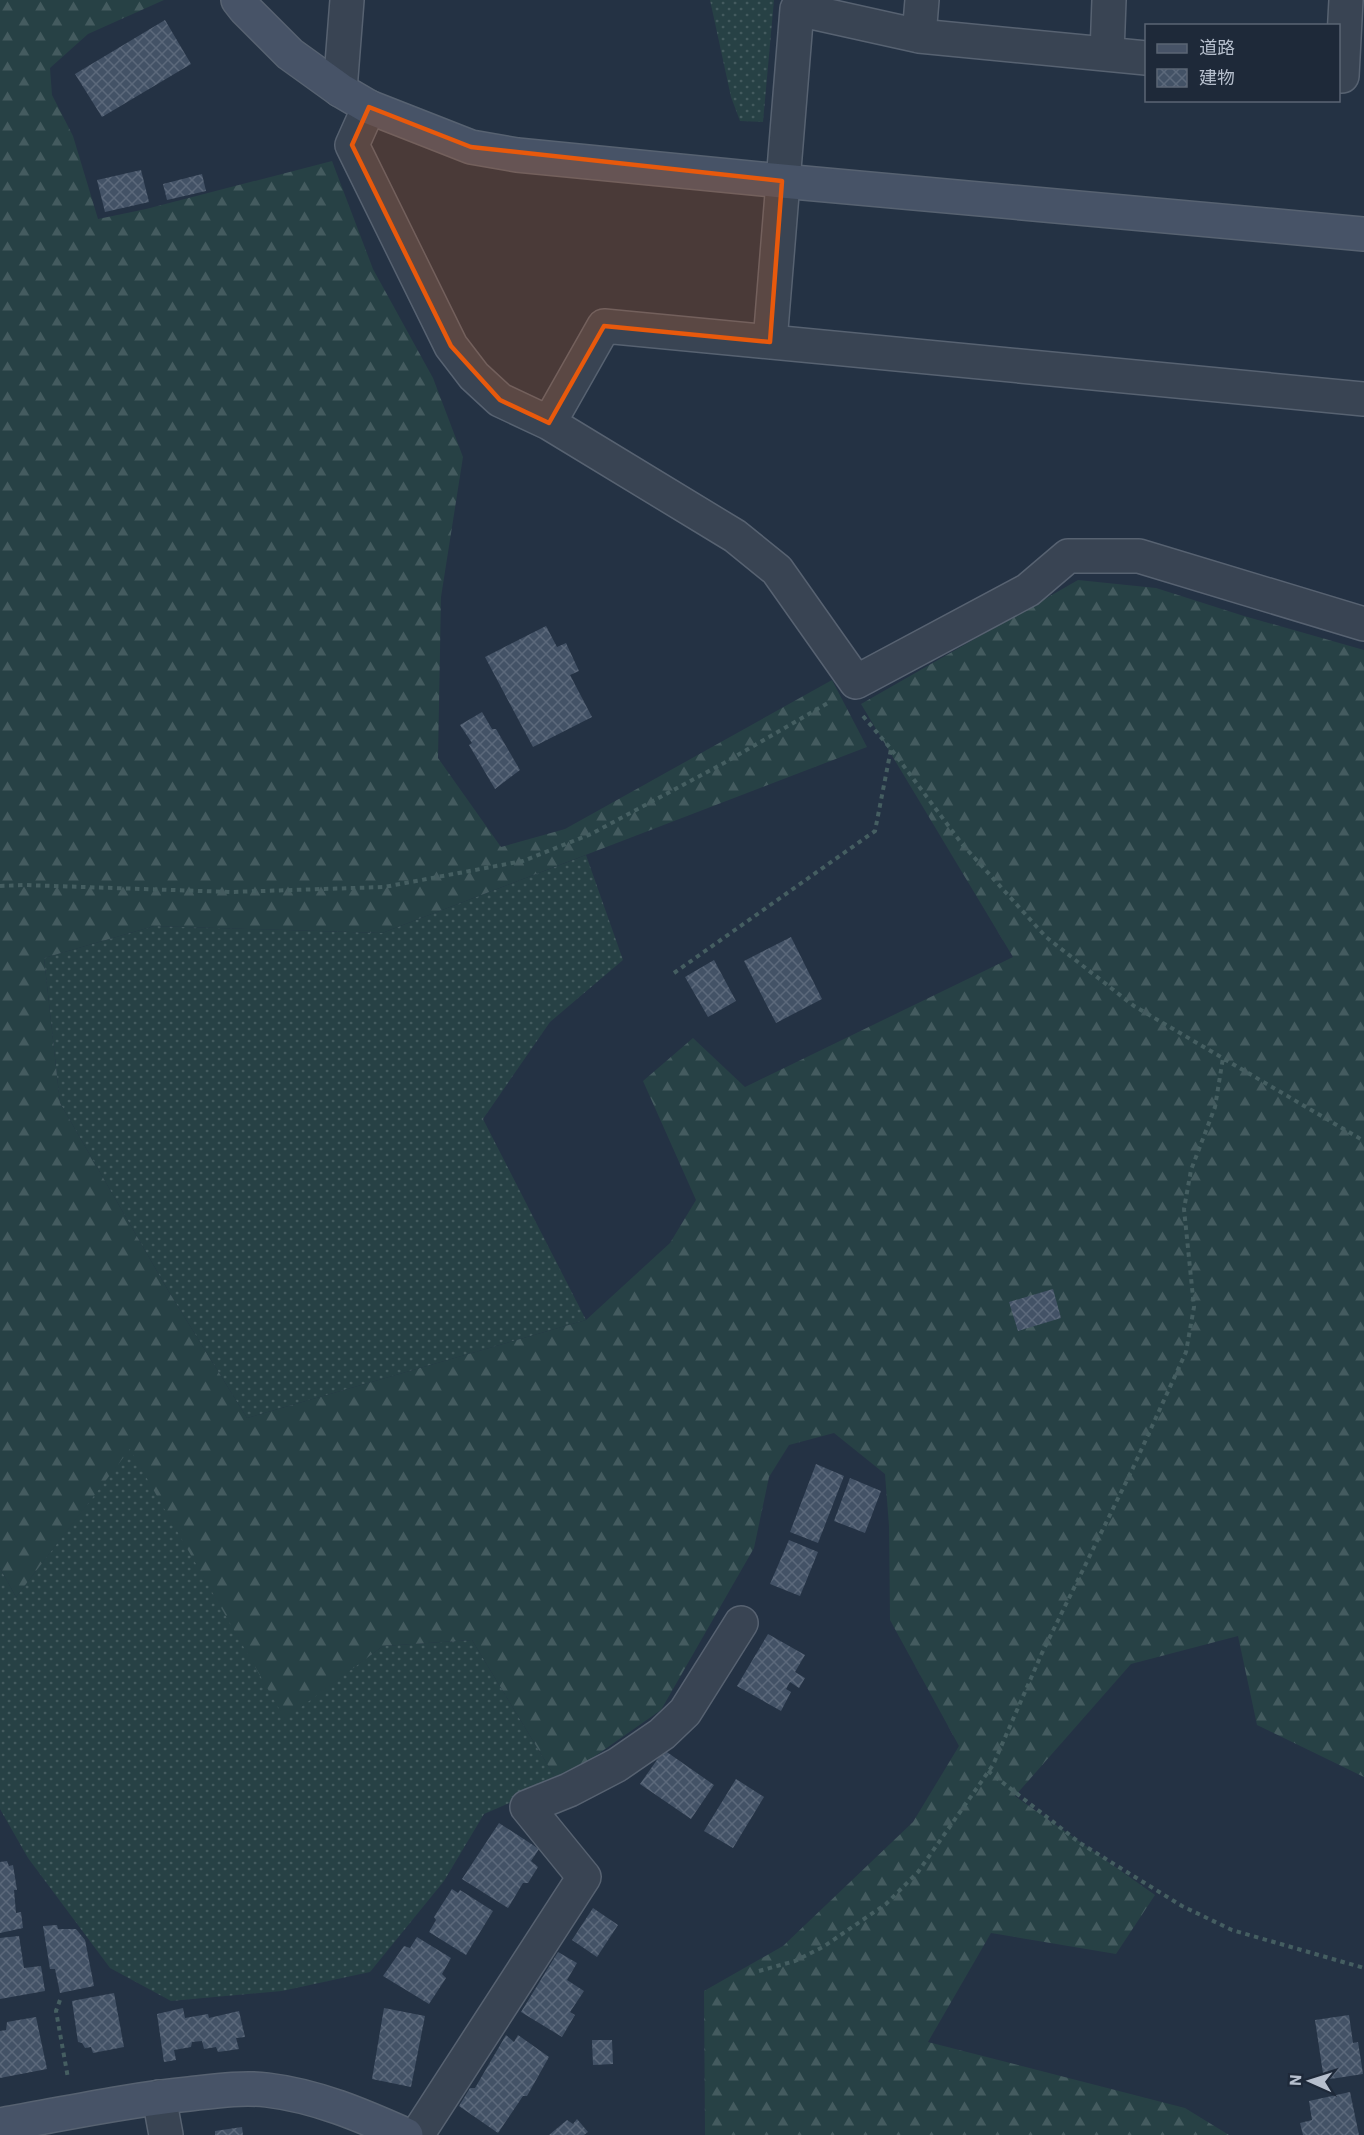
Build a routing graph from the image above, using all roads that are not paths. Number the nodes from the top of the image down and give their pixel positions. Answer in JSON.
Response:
{"nodes":[{"id":1,"x":238,"y":0,"type":"edge"},
{"id":2,"x":347,"y":0,"type":"edge"},
{"id":3,"x":922,"y":0,"type":"edge"},
{"id":4,"x":1109,"y":0,"type":"edge"},
{"id":5,"x":1346,"y":0,"type":"edge"},
{"id":6,"x":919,"y":36,"type":"junction"},
{"id":7,"x":1107,"y":54,"type":"junction"},
{"id":8,"x":1145,"y":58,"type":"edge"},
{"id":9,"x":1348,"y":77,"type":"edge"},
{"id":10,"x":340,"y":90,"type":"junction"},
{"id":11,"x":369,"y":107,"type":"junction"},
{"id":12,"x":782,"y":181,"type":"junction"},
{"id":13,"x":1364,"y":234,"type":"edge"},
{"id":14,"x":770,"y":342,"type":"junction"},
{"id":15,"x":1364,"y":399,"type":"edge"},
{"id":16,"x":549,"y":423,"type":"junction"},
{"id":17,"x":1364,"y":624,"type":"edge"},
{"id":18,"x":741,"y":1623,"type":"dead end"},
{"id":19,"x":159,"y":2097,"type":"junction"},
{"id":20,"x":0,"y":2125,"type":"edge"},
{"id":21,"x":166,"y":2135,"type":"edge"},
{"id":22,"x":406,"y":2135,"type":"edge"},
{"id":23,"x":417,"y":2135,"type":"edge"}],
"edges":[{"from":1,"to":10,"type":"street"},
{"from":2,"to":10,"type":"street"},
{"from":3,"to":6,"type":"street"},
{"from":4,"to":7,"type":"street"},
{"from":5,"to":9,"type":"street"},
{"from":6,"to":7,"type":"street"},
{"from":6,"to":12,"type":"street"},
{"from":7,"to":8,"type":"street"},
{"from":10,"to":11,"type":"street"},
{"from":11,"to":12,"type":"street"},
{"from":11,"to":16,"type":"street"},
{"from":12,"to":13,"type":"street"},
{"from":12,"to":14,"type":"street"},
{"from":14,"to":15,"type":"street"},
{"from":14,"to":16,"type":"street"},
{"from":16,"to":17,"type":"street"},
{"from":18,"to":23,"type":"street"},
{"from":19,"to":20,"type":"street"},
{"from":19,"to":21,"type":"street"},
{"from":19,"to":22,"type":"street"}]}
